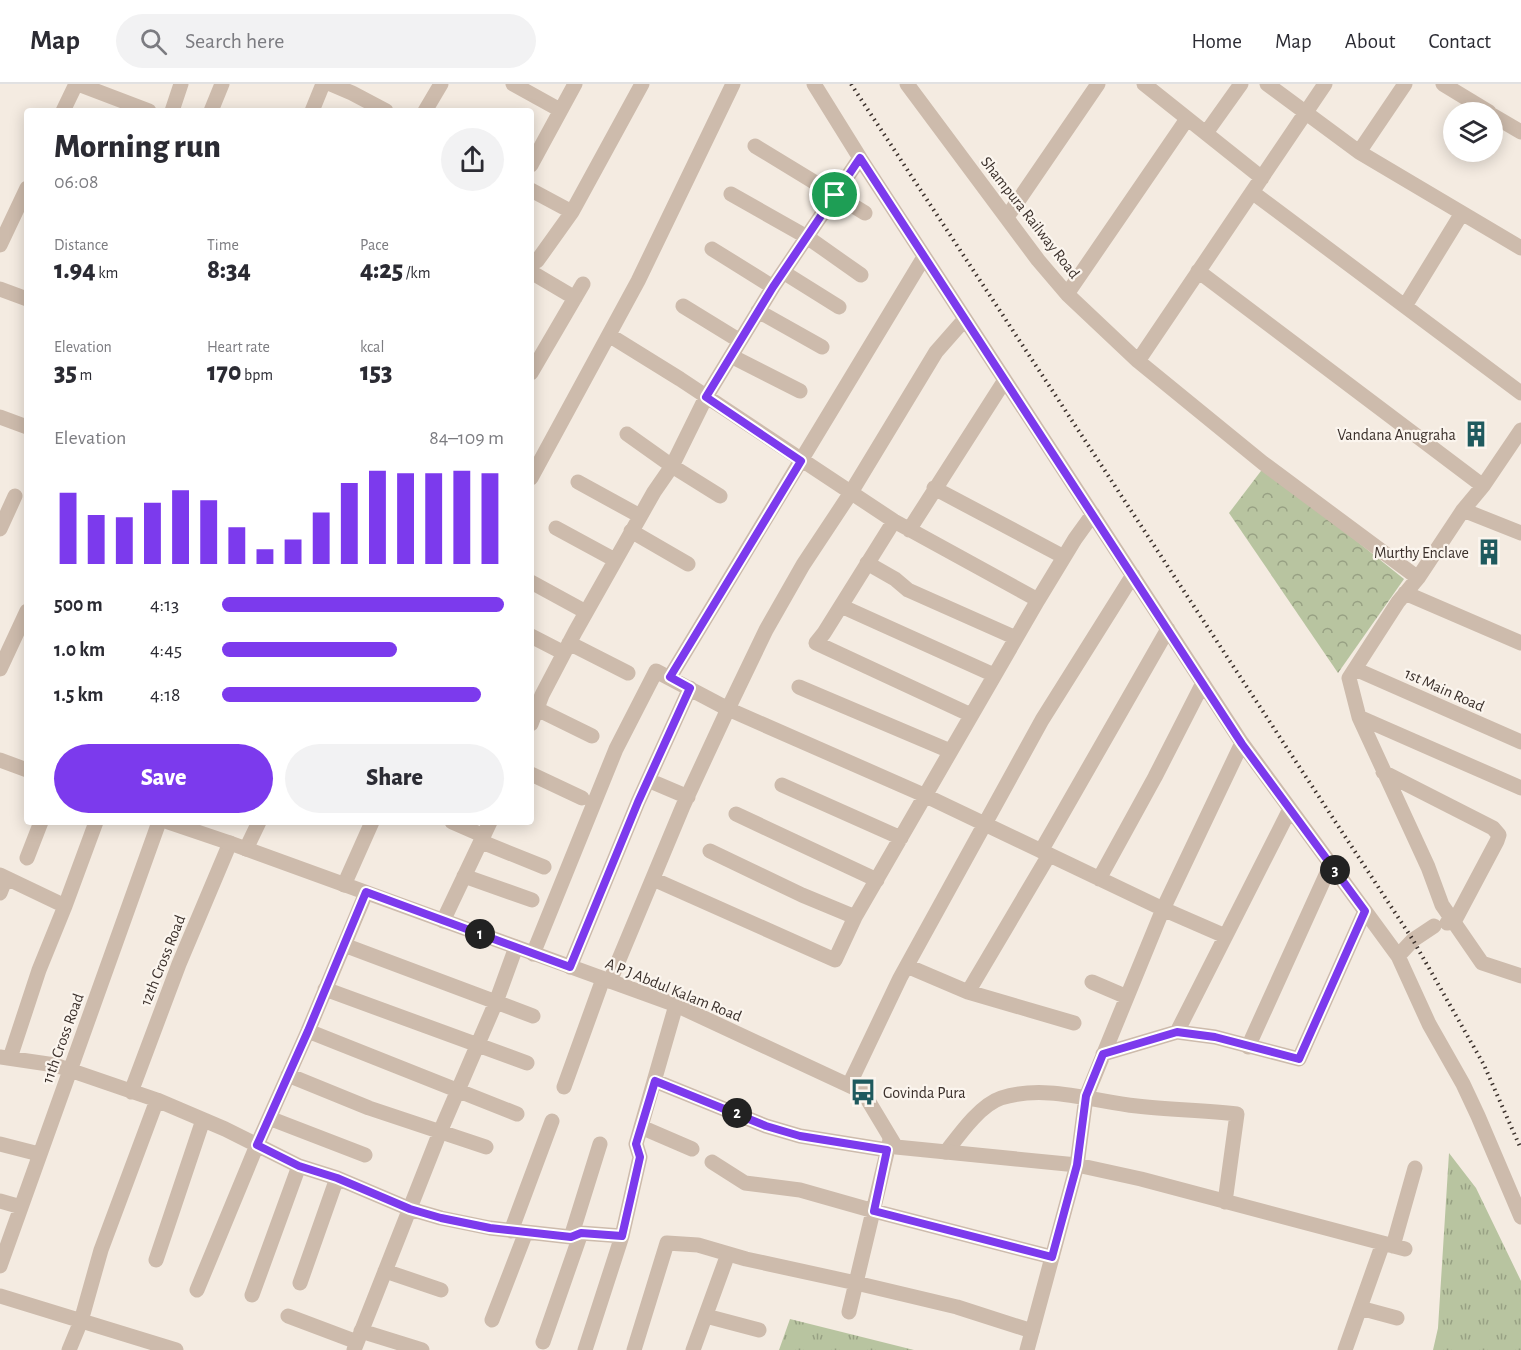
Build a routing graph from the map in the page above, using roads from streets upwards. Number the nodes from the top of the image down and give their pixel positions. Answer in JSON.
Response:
{"nodes":[{"id":1,"x":77,"y":84,"type":"edge"},
{"id":2,"x":181,"y":84,"type":"edge"},
{"id":3,"x":222,"y":84,"type":"edge"},
{"id":4,"x":323,"y":84,"type":"edge"},
{"id":5,"x":331,"y":84,"type":"edge"},
{"id":6,"x":441,"y":84,"type":"edge"},
{"id":7,"x":513,"y":84,"type":"edge"},
{"id":8,"x":575,"y":84,"type":"edge"},
{"id":9,"x":642,"y":84,"type":"edge"},
{"id":10,"x":733,"y":84,"type":"edge"},
{"id":11,"x":814,"y":84,"type":"edge"},
{"id":12,"x":907,"y":84,"type":"edge"},
{"id":13,"x":1098,"y":84,"type":"edge"},
{"id":14,"x":1241,"y":84,"type":"edge"},
{"id":15,"x":1267,"y":84,"type":"edge"},
{"id":16,"x":1325,"y":84,"type":"edge"},
{"id":17,"x":1405,"y":84,"type":"edge"},
{"id":18,"x":1443,"y":84,"type":"edge"},
{"id":19,"x":1148,"y":85,"type":"edge"},
{"id":20,"x":1472,"y":102,"type":"edge"},
{"id":21,"x":65,"y":108,"type":"edge"},
{"id":22,"x":141,"y":108,"type":"edge"},
{"id":23,"x":173,"y":108,"type":"edge"},
{"id":24,"x":212,"y":108,"type":"edge"},
{"id":25,"x":313,"y":108,"type":"edge"},
{"id":26,"x":380,"y":108,"type":"edge"},
{"id":27,"x":427,"y":108,"type":"edge"},
{"id":28,"x":560,"y":110,"type":"junction"},
{"id":29,"x":1305,"y":114,"type":"junction"},
{"id":30,"x":1187,"y":119,"type":"junction"},
{"id":31,"x":1503,"y":121,"type":"edge"},
{"id":32,"x":1521,"y":132,"type":"edge"},
{"id":33,"x":1206,"y":133,"type":"junction"},
{"id":34,"x":755,"y":146,"type":"dead end"},
{"id":35,"x":1359,"y":152,"type":"junction"},
{"id":36,"x":860,"y":158,"type":"junction"},
{"id":37,"x":534,"y":159,"type":"edge"},
{"id":38,"x":1262,"y":178,"type":"junction"},
{"id":39,"x":534,"y":192,"type":"edge"},
{"id":40,"x":1252,"y":192,"type":"junction"},
{"id":41,"x":731,"y":194,"type":"dead end"},
{"id":42,"x":835,"y":195,"type":"junction"},
{"id":43,"x":22,"y":211,"type":"edge"},
{"id":44,"x":572,"y":212,"type":"junction"},
{"id":45,"x":865,"y":213,"type":"dead end"},
{"id":46,"x":1462,"y":213,"type":"junction"},
{"id":47,"x":1007,"y":217,"type":"junction"},
{"id":48,"x":807,"y":237,"type":"junction"},
{"id":49,"x":0,"y":245,"type":"edge"},
{"id":50,"x":1521,"y":248,"type":"edge"},
{"id":51,"x":712,"y":249,"type":"dead end"},
{"id":52,"x":924,"y":257,"type":"junction"},
{"id":53,"x":534,"y":262,"type":"edge"},
{"id":54,"x":534,"y":267,"type":"edge"},
{"id":55,"x":1198,"y":271,"type":"junction"},
{"id":56,"x":783,"y":272,"type":"junction"},
{"id":57,"x":861,"y":275,"type":"dead end"},
{"id":58,"x":583,"y":284,"type":"dead end"},
{"id":59,"x":773,"y":287,"type":"junction"},
{"id":60,"x":0,"y":289,"type":"edge"},
{"id":61,"x":1067,"y":294,"type":"junction"},
{"id":62,"x":24,"y":298,"type":"edge"},
{"id":63,"x":574,"y":298,"type":"junction"},
{"id":64,"x":683,"y":306,"type":"dead end"},
{"id":65,"x":1405,"y":306,"type":"junction"},
{"id":66,"x":839,"y":307,"type":"dead end"},
{"id":67,"x":758,"y":311,"type":"junction"},
{"id":68,"x":965,"y":319,"type":"junction"},
{"id":69,"x":609,"y":335,"type":"junction"},
{"id":70,"x":740,"y":340,"type":"junction"},
{"id":71,"x":822,"y":347,"type":"dead end"},
{"id":72,"x":731,"y":356,"type":"junction"},
{"id":73,"x":1138,"y":361,"type":"junction"},
{"id":74,"x":534,"y":368,"type":"edge"},
{"id":75,"x":1005,"y":380,"type":"junction"},
{"id":76,"x":800,"y":391,"type":"dead end"},
{"id":77,"x":1521,"y":393,"type":"edge"},
{"id":78,"x":706,"y":397,"type":"junction"},
{"id":79,"x":0,"y":417,"type":"edge"},
{"id":80,"x":24,"y":425,"type":"edge"},
{"id":81,"x":627,"y":434,"type":"dead end"},
{"id":82,"x":1518,"y":438,"type":"edge"},
{"id":83,"x":801,"y":461,"type":"junction"},
{"id":84,"x":672,"y":466,"type":"junction"},
{"id":85,"x":534,"y":472,"type":"edge"},
{"id":86,"x":578,"y":482,"type":"dead end"},
{"id":87,"x":1483,"y":486,"type":"junction"},
{"id":88,"x":934,"y":488,"type":"junction"},
{"id":89,"x":850,"y":494,"type":"junction"},
{"id":90,"x":15,"y":496,"type":"dead end"},
{"id":91,"x":720,"y":496,"type":"dead end"},
{"id":92,"x":1463,"y":510,"type":"junction"},
{"id":93,"x":1093,"y":514,"type":"junction"},
{"id":94,"x":640,"y":516,"type":"junction"},
{"id":95,"x":894,"y":522,"type":"junction"},
{"id":96,"x":556,"y":528,"type":"dead end"},
{"id":97,"x":0,"y":529,"type":"edge"},
{"id":98,"x":909,"y":530,"type":"junction"},
{"id":99,"x":631,"y":531,"type":"junction"},
{"id":100,"x":1521,"y":532,"type":"edge"},
{"id":101,"x":1064,"y":557,"type":"junction"},
{"id":102,"x":615,"y":560,"type":"junction"},
{"id":103,"x":867,"y":563,"type":"junction"},
{"id":104,"x":688,"y":564,"type":"dead end"},
{"id":105,"x":1132,"y":575,"type":"junction"},
{"id":106,"x":1418,"y":578,"type":"junction"},
{"id":107,"x":534,"y":584,"type":"edge"},
{"id":108,"x":1405,"y":593,"type":"junction"},
{"id":109,"x":1038,"y":600,"type":"junction"},
{"id":110,"x":841,"y":606,"type":"junction"},
{"id":111,"x":586,"y":612,"type":"junction"},
{"id":112,"x":24,"y":617,"type":"edge"},
{"id":113,"x":1168,"y":630,"type":"junction"},
{"id":114,"x":534,"y":637,"type":"edge"},
{"id":115,"x":1016,"y":638,"type":"junction"},
{"id":116,"x":1521,"y":643,"type":"edge"},
{"id":117,"x":567,"y":648,"type":"junction"},
{"id":118,"x":0,"y":669,"type":"edge"},
{"id":119,"x":1355,"y":669,"type":"junction"},
{"id":120,"x":628,"y":673,"type":"dead end"},
{"id":121,"x":994,"y":675,"type":"junction"},
{"id":122,"x":670,"y":677,"type":"junction"},
{"id":123,"x":1203,"y":683,"type":"junction"},
{"id":124,"x":799,"y":687,"type":"dead end"},
{"id":125,"x":690,"y":688,"type":"junction"},
{"id":126,"x":537,"y":698,"type":"edge"},
{"id":127,"x":728,"y":709,"type":"junction"},
{"id":128,"x":971,"y":716,"type":"junction"},
{"id":129,"x":1359,"y":717,"type":"junction"},
{"id":130,"x":592,"y":736,"type":"dead end"},
{"id":131,"x":1521,"y":742,"type":"edge"},
{"id":132,"x":1242,"y":744,"type":"junction"},
{"id":133,"x":950,"y":751,"type":"junction"},
{"id":134,"x":0,"y":760,"type":"edge"},
{"id":135,"x":24,"y":768,"type":"edge"},
{"id":136,"x":1383,"y":772,"type":"junction"},
{"id":137,"x":534,"y":775,"type":"edge"},
{"id":138,"x":648,"y":780,"type":"junction"},
{"id":139,"x":782,"y":785,"type":"dead end"},
{"id":140,"x":1521,"y":788,"type":"edge"},
{"id":141,"x":926,"y":796,"type":"junction"},
{"id":142,"x":688,"y":797,"type":"junction"},
{"id":143,"x":582,"y":798,"type":"dead end"},
{"id":144,"x":1290,"y":809,"type":"junction"},
{"id":145,"x":736,"y":814,"type":"dead end"},
{"id":146,"x":986,"y":824,"type":"junction"},
{"id":147,"x":40,"y":825,"type":"edge"},
{"id":148,"x":95,"y":825,"type":"edge"},
{"id":149,"x":158,"y":825,"type":"edge"},
{"id":150,"x":186,"y":825,"type":"edge"},
{"id":151,"x":258,"y":825,"type":"edge"},
{"id":152,"x":371,"y":825,"type":"edge"},
{"id":153,"x":461,"y":825,"type":"edge"},
{"id":154,"x":485,"y":833,"type":"edge"},
{"id":155,"x":902,"y":838,"type":"junction"},
{"id":156,"x":230,"y":843,"type":"junction"},
{"id":157,"x":246,"y":849,"type":"junction"},
{"id":158,"x":710,"y":851,"type":"dead end"},
{"id":159,"x":1045,"y":853,"type":"junction"},
{"id":160,"x":27,"y":858,"type":"dead end"},
{"id":161,"x":1331,"y":864,"type":"junction"},
{"id":162,"x":543,"y":867,"type":"dead end"},
{"id":163,"x":464,"y":876,"type":"junction"},
{"id":164,"x":653,"y":879,"type":"junction"},
{"id":165,"x":1099,"y":879,"type":"junction"},
{"id":166,"x":877,"y":880,"type":"junction"},
{"id":167,"x":2,"y":882,"type":"edge"},
{"id":168,"x":344,"y":885,"type":"junction"},
{"id":169,"x":366,"y":892,"type":"junction"},
{"id":170,"x":532,"y":900,"type":"dead end"},
{"id":171,"x":1442,"y":905,"type":"junction"},
{"id":172,"x":65,"y":906,"type":"junction"},
{"id":173,"x":1163,"y":909,"type":"junction"},
{"id":174,"x":1365,"y":911,"type":"junction"},
{"id":175,"x":855,"y":917,"type":"junction"},
{"id":176,"x":443,"y":921,"type":"junction"},
{"id":177,"x":1454,"y":922,"type":"junction"},
{"id":178,"x":1434,"y":926,"type":"junction"},
{"id":179,"x":1225,"y":936,"type":"junction"},
{"id":180,"x":344,"y":945,"type":"junction"},
{"id":181,"x":516,"y":947,"type":"junction"},
{"id":182,"x":534,"y":954,"type":"junction"},
{"id":183,"x":1398,"y":956,"type":"junction"},
{"id":184,"x":907,"y":966,"type":"junction"},
{"id":185,"x":570,"y":967,"type":"junction"},
{"id":186,"x":1521,"y":976,"type":"edge"},
{"id":187,"x":607,"y":980,"type":"junction"},
{"id":188,"x":1092,"y":982,"type":"dead end"},
{"id":189,"x":326,"y":988,"type":"junction"},
{"id":190,"x":968,"y":992,"type":"junction"},
{"id":191,"x":1126,"y":997,"type":"junction"},
{"id":192,"x":496,"y":1002,"type":"junction"},
{"id":193,"x":676,"y":1005,"type":"junction"},
{"id":194,"x":533,"y":1016,"type":"dead end"},
{"id":195,"x":1074,"y":1023,"type":"dead end"},
{"id":196,"x":308,"y":1031,"type":"junction"},
{"id":197,"x":1177,"y":1032,"type":"junction"},
{"id":198,"x":477,"y":1046,"type":"junction"},
{"id":199,"x":1248,"y":1047,"type":"junction"},
{"id":200,"x":1103,"y":1054,"type":"junction"},
{"id":201,"x":5,"y":1058,"type":"edge"},
{"id":202,"x":528,"y":1064,"type":"dead end"},
{"id":203,"x":70,"y":1070,"type":"junction"},
{"id":204,"x":288,"y":1074,"type":"junction"},
{"id":205,"x":655,"y":1081,"type":"junction"},
{"id":206,"x":849,"y":1085,"type":"junction"},
{"id":207,"x":564,"y":1087,"type":"dead end"},
{"id":208,"x":457,"y":1089,"type":"junction"},
{"id":209,"x":131,"y":1092,"type":"junction"},
{"id":210,"x":1086,"y":1096,"type":"junction"},
{"id":211,"x":157,"y":1100,"type":"junction"},
{"id":212,"x":517,"y":1114,"type":"dead end"},
{"id":213,"x":269,"y":1118,"type":"junction"},
{"id":214,"x":203,"y":1120,"type":"junction"},
{"id":215,"x":552,"y":1121,"type":"dead end"},
{"id":216,"x":641,"y":1128,"type":"junction"},
{"id":217,"x":440,"y":1132,"type":"junction"},
{"id":218,"x":0,"y":1144,"type":"edge"},
{"id":219,"x":600,"y":1144,"type":"dead end"},
{"id":220,"x":889,"y":1144,"type":"junction"},
{"id":221,"x":257,"y":1145,"type":"junction"},
{"id":222,"x":486,"y":1147,"type":"dead end"},
{"id":223,"x":692,"y":1149,"type":"dead end"},
{"id":224,"x":946,"y":1152,"type":"junction"},
{"id":225,"x":39,"y":1154,"type":"junction"},
{"id":226,"x":365,"y":1155,"type":"dead end"},
{"id":227,"x":712,"y":1162,"type":"dead end"},
{"id":228,"x":1077,"y":1165,"type":"junction"},
{"id":229,"x":299,"y":1166,"type":"junction"},
{"id":230,"x":1415,"y":1168,"type":"dead end"},
{"id":231,"x":337,"y":1178,"type":"junction"},
{"id":232,"x":0,"y":1201,"type":"edge"},
{"id":233,"x":1226,"y":1202,"type":"junction"},
{"id":234,"x":21,"y":1207,"type":"junction"},
{"id":235,"x":410,"y":1209,"type":"junction"},
{"id":236,"x":874,"y":1211,"type":"junction"},
{"id":237,"x":1521,"y":1217,"type":"edge"},
{"id":238,"x":519,"y":1232,"type":"junction"},
{"id":239,"x":576,"y":1235,"type":"junction"},
{"id":240,"x":622,"y":1236,"type":"junction"},
{"id":241,"x":1394,"y":1246,"type":"junction"},
{"id":242,"x":728,"y":1254,"type":"junction"},
{"id":243,"x":1052,"y":1257,"type":"junction"},
{"id":244,"x":156,"y":1260,"type":"dead end"},
{"id":245,"x":0,"y":1265,"type":"edge"},
{"id":246,"x":385,"y":1271,"type":"junction"},
{"id":247,"x":300,"y":1282,"type":"dead end"},
{"id":248,"x":856,"y":1283,"type":"junction"},
{"id":249,"x":197,"y":1290,"type":"dead end"},
{"id":250,"x":441,"y":1290,"type":"dead end"},
{"id":251,"x":252,"y":1295,"type":"dead end"},
{"id":252,"x":0,"y":1296,"type":"edge"},
{"id":253,"x":1360,"y":1308,"type":"junction"},
{"id":254,"x":849,"y":1312,"type":"dead end"},
{"id":255,"x":288,"y":1316,"type":"dead end"},
{"id":256,"x":706,"y":1316,"type":"junction"},
{"id":257,"x":1396,"y":1318,"type":"dead end"},
{"id":258,"x":492,"y":1320,"type":"dead end"},
{"id":259,"x":81,"y":1321,"type":"junction"},
{"id":260,"x":759,"y":1330,"type":"dead end"},
{"id":261,"x":1032,"y":1331,"type":"junction"},
{"id":262,"x":357,"y":1341,"type":"edge"},
{"id":263,"x":543,"y":1342,"type":"dead end"},
{"id":264,"x":159,"y":1347,"type":"edge"},
{"id":265,"x":69,"y":1350,"type":"edge"},
{"id":266,"x":176,"y":1350,"type":"edge"},
{"id":267,"x":423,"y":1350,"type":"edge"},
{"id":268,"x":585,"y":1350,"type":"edge"},
{"id":269,"x":634,"y":1350,"type":"edge"},
{"id":270,"x":693,"y":1350,"type":"edge"},
{"id":271,"x":1027,"y":1350,"type":"edge"},
{"id":272,"x":1345,"y":1350,"type":"edge"}],
"edges":[{"from":1,"to":21,"type":"street"},
{"from":1,"to":22,"type":"street"},
{"from":2,"to":23,"type":"street"},
{"from":3,"to":24,"type":"street"},
{"from":4,"to":25,"type":"street"},
{"from":5,"to":26,"type":"street"},
{"from":6,"to":27,"type":"street"},
{"from":7,"to":28,"type":"street"},
{"from":8,"to":28,"type":"street"},
{"from":9,"to":44,"type":"street"},
{"from":10,"to":69,"type":"street"},
{"from":11,"to":36,"type":"street"},
{"from":12,"to":47,"type":"street","name":"Shampura Railway Road"},
{"from":13,"to":47,"type":"street"},
{"from":14,"to":33,"type":"street"},
{"from":15,"to":29,"type":"street"},
{"from":16,"to":29,"type":"street"},
{"from":17,"to":35,"type":"street"},
{"from":18,"to":20,"type":"street"},
{"from":19,"to":30,"type":"street"},
{"from":28,"to":37,"type":"street"},
{"from":29,"to":35,"type":"street"},
{"from":29,"to":38,"type":"street"},
{"from":30,"to":33,"type":"street"},
{"from":30,"to":61,"type":"street"},
{"from":31,"to":32,"type":"street"},
{"from":33,"to":38,"type":"street"},
{"from":34,"to":42,"type":"street"},
{"from":35,"to":46,"type":"street"},
{"from":36,"to":42,"type":"street"},
{"from":36,"to":52,"type":"street"},
{"from":38,"to":40,"type":"street"},
{"from":39,"to":44,"type":"street"},
{"from":40,"to":55,"type":"street"},
{"from":40,"to":65,"type":"street"},
{"from":41,"to":48,"type":"street"},
{"from":42,"to":45,"type":"street"},
{"from":42,"to":48,"type":"street"},
{"from":43,"to":49,"type":"street"},
{"from":44,"to":53,"type":"street"},
{"from":46,"to":50,"type":"street"},
{"from":46,"to":65,"type":"street"},
{"from":47,"to":61,"type":"street","name":"Shampura Railway Road"},
{"from":48,"to":56,"type":"street"},
{"from":48,"to":57,"type":"street"},
{"from":51,"to":59,"type":"street"},
{"from":52,"to":68,"type":"street"},
{"from":52,"to":83,"type":"street"},
{"from":54,"to":63,"type":"street"},
{"from":55,"to":73,"type":"street"},
{"from":55,"to":87,"type":"street"},
{"from":56,"to":59,"type":"street"},
{"from":56,"to":66,"type":"street"},
{"from":58,"to":63,"type":"street"},
{"from":59,"to":67,"type":"street"},
{"from":60,"to":62,"type":"street"},
{"from":61,"to":73,"type":"street","name":"Shampura Railway Road"},
{"from":63,"to":74,"type":"street"},
{"from":64,"to":70,"type":"street"},
{"from":65,"to":77,"type":"street"},
{"from":67,"to":70,"type":"street"},
{"from":67,"to":71,"type":"street"},
{"from":68,"to":75,"type":"street"},
{"from":68,"to":89,"type":"street"},
{"from":69,"to":78,"type":"street"},
{"from":69,"to":85,"type":"street"},
{"from":70,"to":72,"type":"street"},
{"from":72,"to":76,"type":"street"},
{"from":72,"to":78,"type":"street"},
{"from":73,"to":106,"type":"street","name":"Shampura Railway Road"},
{"from":75,"to":88,"type":"street"},
{"from":75,"to":93,"type":"street"},
{"from":78,"to":83,"type":"street"},
{"from":78,"to":84,"type":"street"},
{"from":79,"to":80,"type":"street"},
{"from":81,"to":84,"type":"street"},
{"from":82,"to":87,"type":"street"},
{"from":83,"to":89,"type":"street"},
{"from":83,"to":122,"type":"street"},
{"from":84,"to":91,"type":"street"},
{"from":84,"to":94,"type":"street"},
{"from":86,"to":94,"type":"street"},
{"from":87,"to":92,"type":"street"},
{"from":88,"to":98,"type":"street"},
{"from":88,"to":101,"type":"street"},
{"from":89,"to":95,"type":"street"},
{"from":89,"to":127,"type":"street"},
{"from":90,"to":97,"type":"street"},
{"from":92,"to":100,"type":"street"},
{"from":92,"to":106,"type":"street"},
{"from":93,"to":101,"type":"street"},
{"from":93,"to":105,"type":"street"},
{"from":94,"to":99,"type":"street"},
{"from":95,"to":98,"type":"street"},
{"from":95,"to":103,"type":"street"},
{"from":96,"to":102,"type":"street"},
{"from":98,"to":109,"type":"street"},
{"from":99,"to":102,"type":"street"},
{"from":99,"to":104,"type":"street"},
{"from":101,"to":109,"type":"street"},
{"from":102,"to":111,"type":"street"},
{"from":103,"to":110,"type":"street"},
{"from":103,"to":115,"type":"street"},
{"from":105,"to":113,"type":"street"},
{"from":105,"to":146,"type":"street"},
{"from":106,"to":108,"type":"street"},
{"from":107,"to":111,"type":"street"},
{"from":108,"to":116,"type":"street"},
{"from":108,"to":119,"type":"street"},
{"from":109,"to":115,"type":"street"},
{"from":110,"to":121,"type":"street"},
{"from":110,"to":128,"type":"street"},
{"from":111,"to":117,"type":"street"},
{"from":112,"to":118,"type":"street"},
{"from":113,"to":123,"type":"street"},
{"from":113,"to":159,"type":"street"},
{"from":114,"to":117,"type":"street"},
{"from":115,"to":121,"type":"street"},
{"from":117,"to":120,"type":"street"},
{"from":117,"to":126,"type":"street"},
{"from":119,"to":129,"type":"street"},
{"from":119,"to":131,"type":"street","name":"1st Main Road"},
{"from":121,"to":128,"type":"street"},
{"from":122,"to":125,"type":"street"},
{"from":122,"to":182,"type":"street"},
{"from":123,"to":132,"type":"street"},
{"from":123,"to":165,"type":"street"},
{"from":124,"to":133,"type":"street"},
{"from":125,"to":127,"type":"street"},
{"from":125,"to":138,"type":"street"},
{"from":126,"to":130,"type":"street"},
{"from":127,"to":141,"type":"street"},
{"from":127,"to":142,"type":"street"},
{"from":128,"to":133,"type":"street"},
{"from":129,"to":136,"type":"street"},
{"from":129,"to":140,"type":"street"},
{"from":132,"to":144,"type":"street"},
{"from":132,"to":173,"type":"street"},
{"from":133,"to":141,"type":"street"},
{"from":134,"to":135,"type":"street"},
{"from":136,"to":171,"type":"street"},
{"from":136,"to":177,"type":"street"},
{"from":137,"to":143,"type":"street"},
{"from":138,"to":142,"type":"street"},
{"from":138,"to":185,"type":"street"},
{"from":139,"to":155,"type":"street"},
{"from":141,"to":146,"type":"street"},
{"from":141,"to":155,"type":"street"},
{"from":142,"to":164,"type":"street"},
{"from":144,"to":161,"type":"street"},
{"from":144,"to":179,"type":"street"},
{"from":145,"to":166,"type":"street"},
{"from":146,"to":159,"type":"street"},
{"from":146,"to":184,"type":"street"},
{"from":147,"to":160,"type":"street"},
{"from":148,"to":172,"type":"street"},
{"from":149,"to":203,"type":"street","name":"11th Cross Road"},
{"from":150,"to":156,"type":"street","name":"A P J Abdul Kalam Road"},
{"from":151,"to":157,"type":"street"},
{"from":152,"to":168,"type":"street"},
{"from":153,"to":154,"type":"street"},
{"from":154,"to":162,"type":"street"},
{"from":154,"to":163,"type":"street"},
{"from":155,"to":166,"type":"street"},
{"from":156,"to":157,"type":"street","name":"A P J Abdul Kalam Road"},
{"from":156,"to":209,"type":"street","name":"12th Cross Road"},
{"from":157,"to":168,"type":"street","name":"A P J Abdul Kalam Road"},
{"from":158,"to":175,"type":"street"},
{"from":159,"to":165,"type":"street"},
{"from":159,"to":190,"type":"street"},
{"from":161,"to":174,"type":"street"},
{"from":161,"to":199,"type":"street"},
{"from":163,"to":170,"type":"street"},
{"from":163,"to":176,"type":"street"},
{"from":164,"to":175,"type":"street"},
{"from":164,"to":187,"type":"street"},
{"from":165,"to":173,"type":"street"},
{"from":166,"to":175,"type":"street"},
{"from":167,"to":172,"type":"street"},
{"from":168,"to":169,"type":"street","name":"A P J Abdul Kalam Road"},
{"from":169,"to":176,"type":"street","name":"A P J Abdul Kalam Road"},
{"from":169,"to":180,"type":"street"},
{"from":171,"to":177,"type":"street"},
{"from":171,"to":178,"type":"street"},
{"from":172,"to":201,"type":"street"},
{"from":173,"to":179,"type":"street"},
{"from":173,"to":191,"type":"street"},
{"from":174,"to":183,"type":"street"},
{"from":174,"to":199,"type":"street"},
{"from":176,"to":181,"type":"street","name":"A P J Abdul Kalam Road"},
{"from":177,"to":178,"type":"street"},
{"from":177,"to":186,"type":"street"},
{"from":178,"to":183,"type":"street"},
{"from":179,"to":197,"type":"street"},
{"from":180,"to":189,"type":"street"},
{"from":180,"to":192,"type":"street"},
{"from":181,"to":182,"type":"street","name":"A P J Abdul Kalam Road"},
{"from":181,"to":192,"type":"street"},
{"from":182,"to":185,"type":"street","name":"A P J Abdul Kalam Road"},
{"from":183,"to":237,"type":"street"},
{"from":184,"to":190,"type":"street"},
{"from":184,"to":206,"type":"street"},
{"from":185,"to":187,"type":"street","name":"A P J Abdul Kalam Road"},
{"from":187,"to":193,"type":"street","name":"A P J Abdul Kalam Road"},
{"from":187,"to":207,"type":"street"},
{"from":188,"to":191,"type":"street"},
{"from":189,"to":196,"type":"street"},
{"from":189,"to":198,"type":"street"},
{"from":190,"to":195,"type":"street"},
{"from":191,"to":200,"type":"street"},
{"from":192,"to":194,"type":"street"},
{"from":192,"to":198,"type":"street"},
{"from":193,"to":205,"type":"street"},
{"from":193,"to":206,"type":"street","name":"A P J Abdul Kalam Road"},
{"from":196,"to":204,"type":"street"},
{"from":196,"to":208,"type":"street"},
{"from":197,"to":199,"type":"street"},
{"from":197,"to":200,"type":"street"},
{"from":198,"to":202,"type":"street"},
{"from":198,"to":208,"type":"street"},
{"from":200,"to":210,"type":"street"},
{"from":201,"to":203,"type":"street"},
{"from":203,"to":209,"type":"street"},
{"from":203,"to":225,"type":"street","name":"11th Cross Road"},
{"from":204,"to":213,"type":"street"},
{"from":204,"to":217,"type":"street"},
{"from":205,"to":216,"type":"street"},
{"from":205,"to":220,"type":"street"},
{"from":206,"to":220,"type":"street","name":"A P J Abdul Kalam Road"},
{"from":208,"to":212,"type":"street"},
{"from":208,"to":217,"type":"street"},
{"from":209,"to":211,"type":"street"},
{"from":210,"to":224,"type":"street"},
{"from":210,"to":228,"type":"street"},
{"from":210,"to":233,"type":"street"},
{"from":211,"to":214,"type":"street"},
{"from":211,"to":259,"type":"street"},
{"from":213,"to":221,"type":"street"},
{"from":213,"to":226,"type":"street"},
{"from":214,"to":221,"type":"street"},
{"from":214,"to":244,"type":"street"},
{"from":215,"to":238,"type":"street"},
{"from":216,"to":223,"type":"street"},
{"from":216,"to":240,"type":"street"},
{"from":217,"to":222,"type":"street"},
{"from":217,"to":235,"type":"street"},
{"from":218,"to":225,"type":"street"},
{"from":219,"to":239,"type":"street"},
{"from":220,"to":224,"type":"street"},
{"from":220,"to":236,"type":"street"},
{"from":221,"to":229,"type":"street"},
{"from":221,"to":249,"type":"street"},
{"from":224,"to":228,"type":"street"},
{"from":225,"to":234,"type":"street","name":"11th Cross Road"},
{"from":227,"to":236,"type":"street"},
{"from":228,"to":233,"type":"street"},
{"from":228,"to":243,"type":"street"},
{"from":229,"to":231,"type":"street"},
{"from":229,"to":251,"type":"street"},
{"from":230,"to":241,"type":"street"},
{"from":231,"to":235,"type":"street"},
{"from":231,"to":247,"type":"street"},
{"from":232,"to":234,"type":"street"},
{"from":233,"to":241,"type":"street"},
{"from":234,"to":245,"type":"street","name":"11th Cross Road"},
{"from":235,"to":238,"type":"street"},
{"from":235,"to":246,"type":"street"},
{"from":236,"to":243,"type":"street"},
{"from":236,"to":248,"type":"street"},
{"from":238,"to":239,"type":"street"},
{"from":238,"to":258,"type":"street"},
{"from":239,"to":240,"type":"street"},
{"from":239,"to":263,"type":"street"},
{"from":240,"to":268,"type":"street"},
{"from":241,"to":253,"type":"street"},
{"from":242,"to":248,"type":"street"},
{"from":242,"to":256,"type":"street"},
{"from":242,"to":269,"type":"street"},
{"from":243,"to":261,"type":"street"},
{"from":246,"to":250,"type":"street"},
{"from":246,"to":262,"type":"street"},
{"from":248,"to":254,"type":"street"},
{"from":248,"to":261,"type":"street"},
{"from":252,"to":259,"type":"street"},
{"from":253,"to":257,"type":"street"},
{"from":253,"to":272,"type":"street"},
{"from":255,"to":262,"type":"street"},
{"from":256,"to":260,"type":"street"},
{"from":256,"to":270,"type":"street"},
{"from":259,"to":264,"type":"street"},
{"from":259,"to":265,"type":"street"},
{"from":261,"to":271,"type":"street"},
{"from":262,"to":267,"type":"street"},
{"from":264,"to":266,"type":"street"}]}
